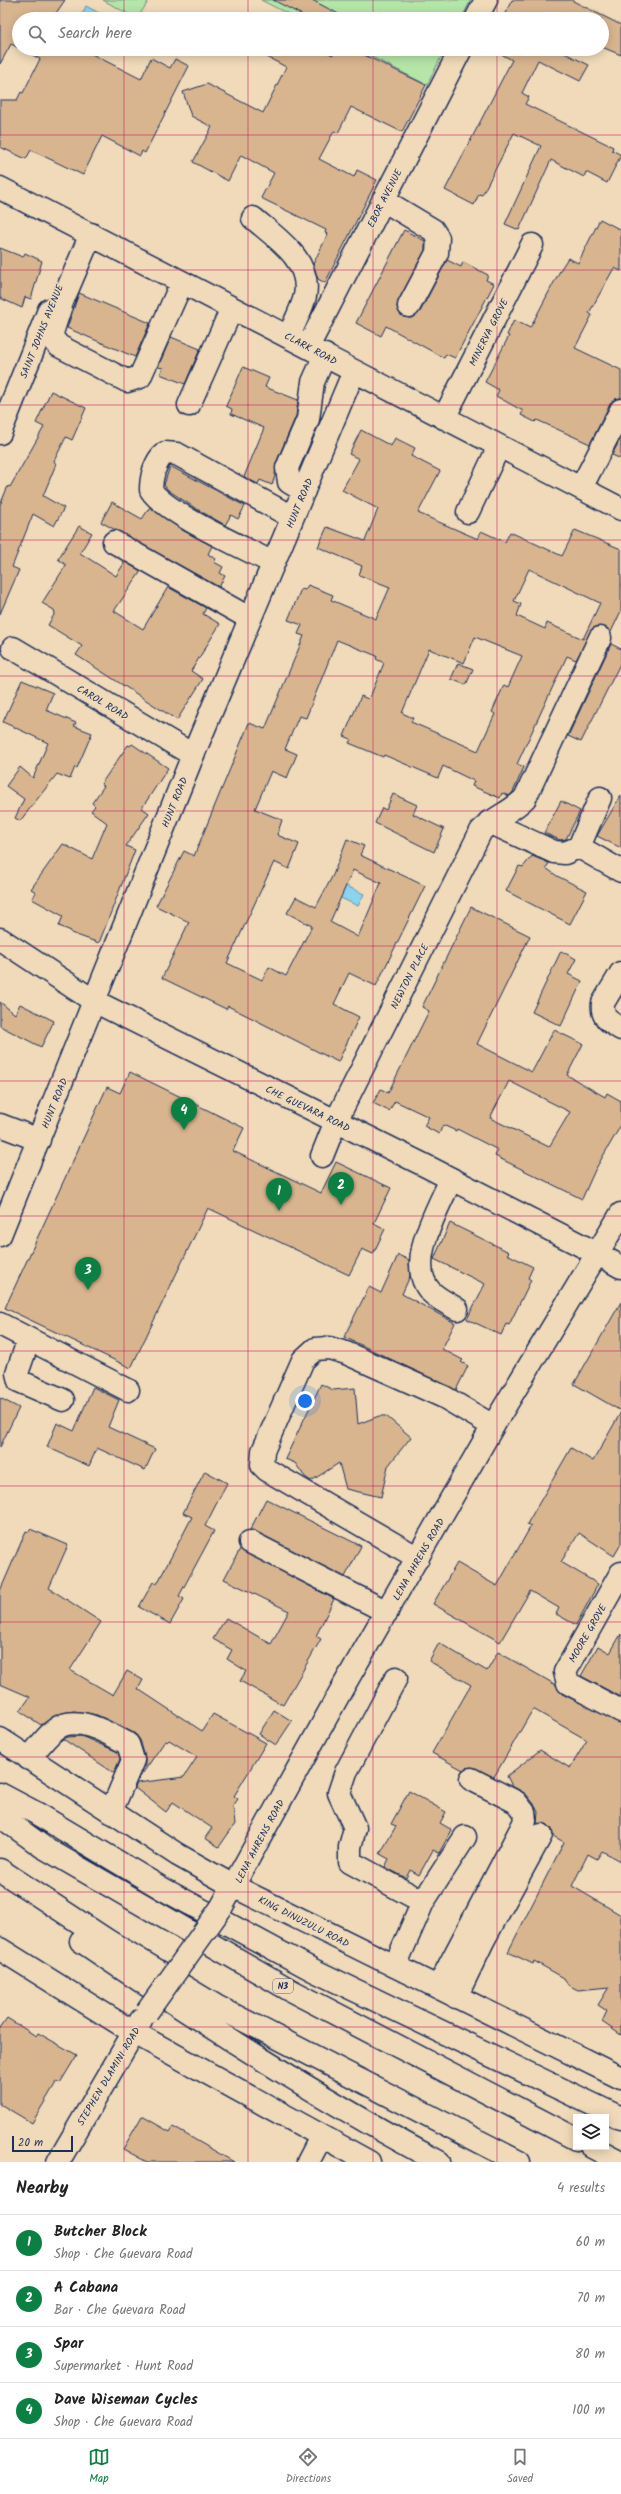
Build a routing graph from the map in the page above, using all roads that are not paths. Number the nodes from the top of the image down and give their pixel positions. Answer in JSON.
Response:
{"nodes":[{"id":1,"x":486,"y":0,"type":"edge"},
{"id":2,"x":480,"y":12,"type":"edge"},
{"id":3,"x":456,"y":56,"type":"edge"},
{"id":4,"x":0,"y":188,"type":"edge"},
{"id":5,"x":383,"y":200,"type":"junction"},
{"id":6,"x":253,"y":218,"type":"dead end"},
{"id":7,"x":87,"y":232,"type":"junction"},
{"id":8,"x":532,"y":245,"type":"dead end"},
{"id":9,"x":182,"y":282,"type":"junction"},
{"id":10,"x":409,"y":306,"type":"dead end"},
{"id":11,"x":232,"y":308,"type":"junction"},
{"id":12,"x":289,"y":336,"type":"junction"},
{"id":13,"x":317,"y":351,"type":"junction"},
{"id":14,"x":354,"y":371,"type":"junction"},
{"id":15,"x":189,"y":405,"type":"dead end"},
{"id":16,"x":621,"y":410,"type":"edge"},
{"id":17,"x":444,"y":418,"type":"junction"},
{"id":18,"x":0,"y":433,"type":"edge"},
{"id":19,"x":499,"y":446,"type":"junction"},
{"id":20,"x":581,"y":488,"type":"junction"},
{"id":21,"x":304,"y":491,"type":"junction"},
{"id":22,"x":621,"y":509,"type":"edge"},
{"id":23,"x":468,"y":512,"type":"dead end"},
{"id":24,"x":292,"y":517,"type":"junction"},
{"id":25,"x":114,"y":542,"type":"dead end"},
{"id":26,"x":273,"y":563,"type":"junction"},
{"id":27,"x":249,"y":618,"type":"junction"},
{"id":28,"x":600,"y":638,"type":"dead end"},
{"id":29,"x":13,"y":648,"type":"dead end"},
{"id":30,"x":193,"y":755,"type":"junction"},
{"id":31,"x":600,"y":798,"type":"dead end"},
{"id":32,"x":485,"y":827,"type":"junction"},
{"id":33,"x":579,"y":847,"type":"junction"},
{"id":34,"x":621,"y":871,"type":"edge"},
{"id":35,"x":0,"y":939,"type":"edge"},
{"id":36,"x":621,"y":973,"type":"edge"},
{"id":37,"x":94,"y":1001,"type":"junction"},
{"id":38,"x":621,"y":1029,"type":"edge"},
{"id":39,"x":336,"y":1122,"type":"junction"},
{"id":40,"x":0,"y":1125,"type":"edge"},
{"id":41,"x":39,"y":1140,"type":"junction"},
{"id":42,"x":322,"y":1156,"type":"dead end"},
{"id":43,"x":451,"y":1179,"type":"junction"},
{"id":44,"x":621,"y":1214,"type":"edge"},
{"id":45,"x":0,"y":1235,"type":"edge"},
{"id":46,"x":598,"y":1254,"type":"junction"},
{"id":47,"x":621,"y":1267,"type":"edge"},
{"id":48,"x":457,"y":1309,"type":"dead end"},
{"id":49,"x":0,"y":1324,"type":"edge"},
{"id":50,"x":28,"y":1340,"type":"junction"},
{"id":51,"x":128,"y":1390,"type":"dead end"},
{"id":52,"x":63,"y":1400,"type":"dead end"},
{"id":53,"x":493,"y":1426,"type":"junction"},
{"id":54,"x":250,"y":1542,"type":"dead end"},
{"id":55,"x":418,"y":1558,"type":"junction"},
{"id":56,"x":621,"y":1573,"type":"edge"},
{"id":57,"x":387,"y":1612,"type":"junction"},
{"id":58,"x":396,"y":1678,"type":"dead end"},
{"id":59,"x":621,"y":1711,"type":"edge"},
{"id":60,"x":0,"y":1739,"type":"edge"},
{"id":61,"x":29,"y":1759,"type":"junction"},
{"id":62,"x":470,"y":1779,"type":"dead end"},
{"id":63,"x":0,"y":1794,"type":"edge"},
{"id":64,"x":111,"y":1812,"type":"junction"},
{"id":65,"x":0,"y":1816,"type":"edge"},
{"id":66,"x":541,"y":1835,"type":"dead end"},
{"id":67,"x":465,"y":1838,"type":"dead end"},
{"id":68,"x":0,"y":1870,"type":"edge"},
{"id":69,"x":0,"y":1880,"type":"edge"},
{"id":70,"x":235,"y":1886,"type":"junction"},
{"id":71,"x":423,"y":1902,"type":"junction"},
{"id":72,"x":0,"y":1949,"type":"edge"},
{"id":73,"x":395,"y":1966,"type":"junction"},
{"id":74,"x":447,"y":1992,"type":"junction"},
{"id":75,"x":147,"y":2012,"type":"joint"},
{"id":76,"x":133,"y":2032,"type":"junction"},
{"id":77,"x":621,"y":2078,"type":"edge"},
{"id":78,"x":621,"y":2118,"type":"edge"},
{"id":79,"x":321,"y":2137,"type":"junction"},
{"id":80,"x":573,"y":2137,"type":"edge"},
{"id":81,"x":598,"y":2150,"type":"edge"},
{"id":82,"x":58,"y":2162,"type":"edge"},
{"id":83,"x":308,"y":2162,"type":"edge"},
{"id":84,"x":368,"y":2162,"type":"edge"},
{"id":85,"x":439,"y":2162,"type":"edge"},
{"id":86,"x":519,"y":2162,"type":"edge"},
{"id":87,"x":621,"y":2162,"type":"edge"}],
"edges":[{"from":1,"to":2,"type":"main road"},
{"from":3,"to":5,"type":"main road","name":"EBOR AVENUE"},
{"from":4,"to":7,"type":"main road","name":"CLARK ROAD"},
{"from":5,"to":10,"type":"main road"},
{"from":5,"to":13,"type":"main road","name":"EBOR AVENUE"},
{"from":6,"to":12,"type":"main road"},
{"from":7,"to":9,"type":"main road","name":"CLARK ROAD"},
{"from":7,"to":9,"type":"main road"},
{"from":7,"to":18,"type":"main road","name":"SAINT JOHNS AVENUE"},
{"from":8,"to":17,"type":"main road","name":"MINERVA GROVE"},
{"from":9,"to":11,"type":"main road","name":"CLARK ROAD"},
{"from":11,"to":12,"type":"main road","name":"CLARK ROAD"},
{"from":11,"to":15,"type":"main road"},
{"from":12,"to":13,"type":"main road","name":"CLARK ROAD"},
{"from":13,"to":14,"type":"main road","name":"CLARK ROAD"},
{"from":13,"to":21,"type":"main road","name":"EBOR AVENUE"},
{"from":14,"to":17,"type":"main road","name":"CLARK ROAD"},
{"from":14,"to":21,"type":"main road","name":"HUNT ROAD"},
{"from":16,"to":20,"type":"main road"},
{"from":17,"to":19,"type":"main road","name":"CLARK ROAD"},
{"from":19,"to":20,"type":"main road","name":"CLARK ROAD"},
{"from":19,"to":23,"type":"main road"},
{"from":20,"to":22,"type":"main road","name":"CLARK ROAD"},
{"from":21,"to":24,"type":"main road","name":"HUNT ROAD"},
{"from":24,"to":26,"type":"main road","name":"HUNT ROAD"},
{"from":24,"to":26,"type":"main road"},
{"from":25,"to":27,"type":"main road"},
{"from":26,"to":27,"type":"main road","name":"HUNT ROAD"},
{"from":27,"to":30,"type":"main road","name":"HUNT ROAD"},
{"from":28,"to":32,"type":"main road"},
{"from":29,"to":30,"type":"main road","name":"CAROL ROAD"},
{"from":30,"to":37,"type":"main road","name":"HUNT ROAD"},
{"from":31,"to":33,"type":"main road"},
{"from":32,"to":33,"type":"main road"},
{"from":32,"to":39,"type":"main road","name":"NEWTON PLACE"},
{"from":33,"to":34,"type":"main road"},
{"from":35,"to":37,"type":"main road","name":"CHE GUEVARA ROAD"},
{"from":36,"to":38,"type":"main road"},
{"from":37,"to":39,"type":"main road","name":"CHE GUEVARA ROAD"},
{"from":37,"to":41,"type":"main road","name":"HUNT ROAD"},
{"from":39,"to":42,"type":"main road","name":"NEWTON PLACE"},
{"from":39,"to":43,"type":"main road","name":"CHE GUEVARA ROAD"},
{"from":40,"to":41,"type":"main road"},
{"from":41,"to":45,"type":"main road","name":"HUNT ROAD"},
{"from":43,"to":46,"type":"main road","name":"CHE GUEVARA ROAD"},
{"from":43,"to":48,"type":"main road"},
{"from":44,"to":46,"type":"main road","name":"LENA AHRENS ROAD"},
{"from":46,"to":47,"type":"main road","name":"CHE GUEVARA ROAD"},
{"from":46,"to":53,"type":"main road","name":"LENA AHRENS ROAD"},
{"from":49,"to":50,"type":"main road"},
{"from":50,"to":51,"type":"main road"},
{"from":50,"to":52,"type":"main road"},
{"from":53,"to":55,"type":"main road","name":"LENA AHRENS ROAD"},
{"from":53,"to":55,"type":"main road"},
{"from":54,"to":57,"type":"main road"},
{"from":55,"to":57,"type":"main road","name":"LENA AHRENS ROAD"},
{"from":56,"to":59,"type":"main road","name":"MOORE GROVE"},
{"from":57,"to":70,"type":"main road","name":"LENA AHRENS ROAD"},
{"from":58,"to":71,"type":"main road"},
{"from":60,"to":61,"type":"main road","name":"KING DINUZULU ROAD"},
{"from":61,"to":64,"type":"main road","name":"KING DINUZULU ROAD"},
{"from":61,"to":64,"type":"main road"},
{"from":62,"to":74,"type":"main road"},
{"from":63,"to":78,"type":"main road"},
{"from":64,"to":70,"type":"main road","name":"KING DINUZULU ROAD"},
{"from":65,"to":80,"type":"main road","number":"N3"},
{"from":66,"to":74,"type":"main road"},
{"from":67,"to":71,"type":"main road"},
{"from":68,"to":86,"type":"main road"},
{"from":69,"to":85,"type":"main road"},
{"from":70,"to":73,"type":"main road","name":"KING DINUZULU ROAD"},
{"from":70,"to":75,"type":"main road","name":"LENA AHRENS ROAD","bridge":true},
{"from":71,"to":73,"type":"main road"},
{"from":72,"to":76,"type":"main road"},
{"from":73,"to":74,"type":"main road","name":"KING DINUZULU ROAD"},
{"from":74,"to":77,"type":"main road","name":"KING DINUZULU ROAD"},
{"from":75,"to":76,"type":"main road","name":"STEPHEN DLAMINI ROAD"},
{"from":76,"to":79,"type":"main road"},
{"from":76,"to":82,"type":"main road","name":"STEPHEN DLAMINI ROAD"},
{"from":79,"to":83,"type":"main road"},
{"from":79,"to":84,"type":"main road"},
{"from":81,"to":87,"type":"main road"}]}
